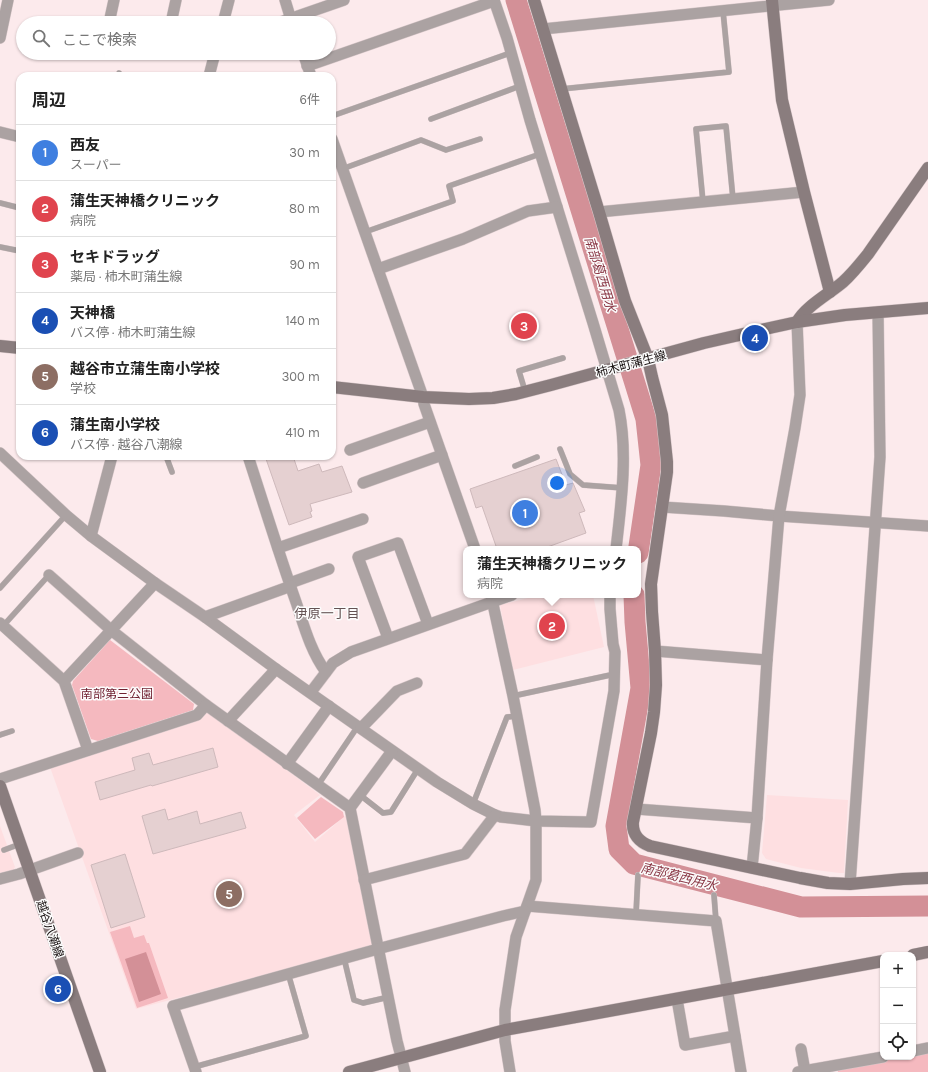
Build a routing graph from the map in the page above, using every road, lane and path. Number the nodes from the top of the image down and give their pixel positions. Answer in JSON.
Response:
{"nodes":[{"id":1,"x":8,"y":0,"type":"edge"},
{"id":2,"x":114,"y":0,"type":"edge"},
{"id":3,"x":176,"y":0,"type":"edge"},
{"id":4,"x":229,"y":0,"type":"edge"},
{"id":5,"x":285,"y":0,"type":"edge"},
{"id":6,"x":344,"y":0,"type":"edge"},
{"id":7,"x":534,"y":0,"type":"edge"},
{"id":8,"x":829,"y":0,"type":"edge"},
{"id":9,"x":494,"y":1,"type":"edge"},
{"id":10,"x":773,"y":3,"type":"edge"},
{"id":11,"x":723,"y":11,"type":"junction"},
{"id":12,"x":111,"y":16,"type":"edge"},
{"id":13,"x":173,"y":16,"type":"edge"},
{"id":14,"x":225,"y":16,"type":"edge"},
{"id":15,"x":290,"y":16,"type":"edge"},
{"id":16,"x":304,"y":16,"type":"edge"},
{"id":17,"x":543,"y":29,"type":"junction"},
{"id":18,"x":0,"y":38,"type":"edge"},
{"id":19,"x":510,"y":53,"type":"junction"},
{"id":20,"x":213,"y":60,"type":"edge"},
{"id":21,"x":305,"y":60,"type":"edge"},
{"id":22,"x":309,"y":71,"type":"edge"},
{"id":23,"x":210,"y":72,"type":"edge"},
{"id":24,"x":520,"y":86,"type":"junction"},
{"id":25,"x":561,"y":89,"type":"junction"},
{"id":26,"x":336,"y":115,"type":"edge"},
{"id":27,"x":431,"y":118,"type":"dead end"},
{"id":28,"x":0,"y":132,"type":"edge"},
{"id":29,"x":16,"y":136,"type":"edge"},
{"id":30,"x":480,"y":139,"type":"dead end"},
{"id":31,"x":336,"y":151,"type":"edge"},
{"id":32,"x":540,"y":154,"type":"junction"},
{"id":33,"x":928,"y":168,"type":"edge"},
{"id":34,"x":342,"y":169,"type":"junction"},
{"id":35,"x":804,"y":192,"type":"junction"},
{"id":36,"x":733,"y":199,"type":"junction"},
{"id":37,"x":703,"y":202,"type":"junction"},
{"id":38,"x":0,"y":204,"type":"edge"},
{"id":39,"x":16,"y":207,"type":"edge"},
{"id":40,"x":557,"y":207,"type":"junction"},
{"id":41,"x":599,"y":212,"type":"junction"},
{"id":42,"x":365,"y":232,"type":"junction"},
{"id":43,"x":0,"y":247,"type":"edge"},
{"id":44,"x":16,"y":250,"type":"edge"},
{"id":45,"x":378,"y":269,"type":"junction"},
{"id":46,"x":830,"y":292,"type":"junction"},
{"id":47,"x":928,"y":308,"type":"edge"},
{"id":48,"x":878,"y":312,"type":"junction"},
{"id":49,"x":797,"y":322,"type":"junction"},
{"id":50,"x":0,"y":346,"type":"edge"},
{"id":51,"x":16,"y":348,"type":"edge"},
{"id":52,"x":563,"y":358,"type":"dead end"},
{"id":53,"x":645,"y":360,"type":"junction"},
{"id":54,"x":609,"y":370,"type":"junction"},
{"id":55,"x":336,"y":386,"type":"edge"},
{"id":56,"x":525,"y":392,"type":"junction"},
{"id":57,"x":423,"y":397,"type":"junction"},
{"id":58,"x":430,"y":422,"type":"junction"},
{"id":59,"x":560,"y":449,"type":"dead end"},
{"id":60,"x":350,"y":450,"type":"dead end"},
{"id":61,"x":0,"y":453,"type":"edge"},
{"id":62,"x":442,"y":455,"type":"junction"},
{"id":63,"x":537,"y":457,"type":"dead end"},
{"id":64,"x":111,"y":460,"type":"edge"},
{"id":65,"x":168,"y":460,"type":"edge"},
{"id":66,"x":249,"y":460,"type":"edge"},
{"id":67,"x":515,"y":466,"type":"dead end"},
{"id":68,"x":172,"y":472,"type":"dead end"},
{"id":69,"x":363,"y":483,"type":"dead end"},
{"id":70,"x":623,"y":488,"type":"junction"},
{"id":71,"x":662,"y":507,"type":"junction"},
{"id":72,"x":66,"y":515,"type":"junction"},
{"id":73,"x":779,"y":516,"type":"junction"},
{"id":74,"x":363,"y":519,"type":"dead end"},
{"id":75,"x":876,"y":522,"type":"junction"},
{"id":76,"x":928,"y":526,"type":"edge"},
{"id":77,"x":91,"y":536,"type":"junction"},
{"id":78,"x":474,"y":546,"type":"edge"},
{"id":79,"x":616,"y":546,"type":"edge"},
{"id":80,"x":278,"y":548,"type":"junction"},
{"id":81,"x":329,"y":569,"type":"dead end"},
{"id":82,"x":49,"y":575,"type":"joint"},
{"id":83,"x":154,"y":583,"type":"junction"},
{"id":84,"x":290,"y":585,"type":"junction"},
{"id":85,"x":0,"y":588,"type":"edge"},
{"id":86,"x":492,"y":598,"type":"edge"},
{"id":87,"x":610,"y":598,"type":"edge"},
{"id":88,"x":206,"y":617,"type":"junction"},
{"id":89,"x":428,"y":624,"type":"junction"},
{"id":90,"x":1,"y":625,"type":"edge"},
{"id":91,"x":111,"y":630,"type":"junction"},
{"id":92,"x":388,"y":638,"type":"junction"},
{"id":93,"x":655,"y":651,"type":"junction"},
{"id":94,"x":767,"y":660,"type":"junction"},
{"id":95,"x":276,"y":669,"type":"junction"},
{"id":96,"x":326,"y":672,"type":"junction"},
{"id":97,"x":615,"y":674,"type":"junction"},
{"id":98,"x":64,"y":681,"type":"junction"},
{"id":99,"x":417,"y":683,"type":"dead end"},
{"id":100,"x":310,"y":692,"type":"junction"},
{"id":101,"x":513,"y":696,"type":"junction"},
{"id":102,"x":206,"y":705,"type":"junction"},
{"id":103,"x":329,"y":706,"type":"junction"},
{"id":104,"x":517,"y":716,"type":"junction"},
{"id":105,"x":228,"y":721,"type":"junction"},
{"id":106,"x":360,"y":727,"type":"junction"},
{"id":107,"x":12,"y":732,"type":"dead end"},
{"id":108,"x":0,"y":735,"type":"edge"},
{"id":109,"x":88,"y":750,"type":"junction"},
{"id":110,"x":392,"y":750,"type":"junction"},
{"id":111,"x":287,"y":764,"type":"junction"},
{"id":112,"x":418,"y":769,"type":"junction"},
{"id":113,"x":0,"y":779,"type":"edge"},
{"id":114,"x":0,"y":786,"type":"edge"},
{"id":115,"x":318,"y":786,"type":"junction"},
{"id":116,"x":360,"y":795,"type":"junction"},
{"id":117,"x":473,"y":804,"type":"junction"},
{"id":118,"x":350,"y":808,"type":"junction"},
{"id":119,"x":636,"y":809,"type":"junction"},
{"id":120,"x":495,"y":815,"type":"junction"},
{"id":121,"x":757,"y":818,"type":"junction"},
{"id":122,"x":536,"y":821,"type":"junction"},
{"id":123,"x":21,"y":844,"type":"junction"},
{"id":124,"x":4,"y":850,"type":"dead end"},
{"id":125,"x":78,"y":853,"type":"dead end"},
{"id":126,"x":752,"y":868,"type":"junction"},
{"id":127,"x":30,"y":870,"type":"junction"},
{"id":128,"x":638,"y":875,"type":"dead end"},
{"id":129,"x":928,"y":878,"type":"edge"},
{"id":130,"x":0,"y":879,"type":"edge"},
{"id":131,"x":364,"y":880,"type":"junction"},
{"id":132,"x":850,"y":884,"type":"junction"},
{"id":133,"x":714,"y":895,"type":"dead end"},
{"id":134,"x":526,"y":909,"type":"junction"},
{"id":135,"x":636,"y":914,"type":"junction"},
{"id":136,"x":716,"y":921,"type":"junction"},
{"id":137,"x":379,"y":949,"type":"junction"},
{"id":138,"x":928,"y":952,"type":"edge"},
{"id":139,"x":916,"y":954,"type":"edge"},
{"id":140,"x":344,"y":958,"type":"junction"},
{"id":141,"x":880,"y":962,"type":"edge"},
{"id":142,"x":288,"y":974,"type":"junction"},
{"id":143,"x":728,"y":990,"type":"junction"},
{"id":144,"x":389,"y":997,"type":"junction"},
{"id":145,"x":677,"y":999,"type":"junction"},
{"id":146,"x":505,"y":1030,"type":"junction"},
{"id":147,"x":735,"y":1036,"type":"junction"},
{"id":148,"x":928,"y":1048,"type":"edge"},
{"id":149,"x":801,"y":1050,"type":"dead end"},
{"id":150,"x":916,"y":1050,"type":"edge"},
{"id":151,"x":401,"y":1058,"type":"junction"},
{"id":152,"x":880,"y":1058,"type":"edge"},
{"id":153,"x":834,"y":1069,"type":"edge"},
{"id":154,"x":195,"y":1070,"type":"edge"},
{"id":155,"x":801,"y":1071,"type":"edge"},
{"id":156,"x":100,"y":1072,"type":"edge"},
{"id":157,"x":350,"y":1072,"type":"edge"},
{"id":158,"x":405,"y":1072,"type":"edge"},
{"id":159,"x":510,"y":1072,"type":"edge"},
{"id":160,"x":741,"y":1072,"type":"edge"}],
"edges":[{"from":1,"to":18,"type":"street"},
{"from":2,"to":12,"type":"street"},
{"from":3,"to":13,"type":"street"},
{"from":4,"to":14,"type":"street"},
{"from":5,"to":15,"type":"street"},
{"from":6,"to":16,"type":"street"},
{"from":7,"to":17,"type":"street"},
{"from":8,"to":10,"type":"street"},
{"from":9,"to":19,"type":"street"},
{"from":9,"to":22,"type":"street"},
{"from":10,"to":11,"type":"street"},
{"from":10,"to":35,"type":"street"},
{"from":11,"to":17,"type":"street"},
{"from":11,"to":25,"type":"lane"},
{"from":17,"to":25,"type":"street"},
{"from":19,"to":24,"type":"street"},
{"from":19,"to":26,"type":"lane"},
{"from":20,"to":23,"type":"street"},
{"from":21,"to":22,"type":"street"},
{"from":24,"to":27,"type":"lane"},
{"from":24,"to":32,"type":"street"},
{"from":25,"to":41,"type":"street"},
{"from":28,"to":29,"type":"street"},
{"from":30,"to":34,"type":"lane"},
{"from":31,"to":34,"type":"street"},
{"from":32,"to":40,"type":"street"},
{"from":32,"to":42,"type":"lane"},
{"from":33,"to":46,"type":"street"},
{"from":34,"to":42,"type":"street"},
{"from":35,"to":36,"type":"street"},
{"from":35,"to":46,"type":"street"},
{"from":36,"to":37,"type":"street"},
{"from":36,"to":37,"type":"lane"},
{"from":37,"to":41,"type":"street"},
{"from":38,"to":39,"type":"lane"},
{"from":40,"to":45,"type":"street"},
{"from":40,"to":54,"type":"street"},
{"from":41,"to":53,"type":"street"},
{"from":42,"to":45,"type":"street"},
{"from":43,"to":44,"type":"lane"},
{"from":45,"to":57,"type":"street"},
{"from":46,"to":49,"type":"street"},
{"from":47,"to":48,"type":"street","name":"柿木町蒲生線"},
{"from":48,"to":49,"type":"street","name":"柿木町蒲生線"},
{"from":48,"to":75,"type":"street"},
{"from":49,"to":53,"type":"street","name":"柿木町蒲生線"},
{"from":49,"to":73,"type":"street"},
{"from":50,"to":51,"type":"street"},
{"from":52,"to":56,"type":"lane"},
{"from":53,"to":54,"type":"street","name":"柿木町蒲生線"},
{"from":53,"to":71,"type":"street"},
{"from":54,"to":56,"type":"street","name":"柿木町蒲生線"},
{"from":54,"to":70,"type":"street"},
{"from":55,"to":57,"type":"street","name":"柿木町蒲生線"},
{"from":56,"to":57,"type":"street","name":"柿木町蒲生線"},
{"from":57,"to":58,"type":"street"},
{"from":58,"to":60,"type":"street"},
{"from":58,"to":62,"type":"street"},
{"from":59,"to":70,"type":"lane"},
{"from":61,"to":72,"type":"street"},
{"from":62,"to":69,"type":"street"},
{"from":62,"to":78,"type":"street"},
{"from":63,"to":67,"type":"lane"},
{"from":64,"to":77,"type":"street"},
{"from":65,"to":68,"type":"lane"},
{"from":66,"to":80,"type":"street"},
{"from":70,"to":79,"type":"street"},
{"from":71,"to":73,"type":"street"},
{"from":71,"to":93,"type":"street"},
{"from":72,"to":77,"type":"street"},
{"from":72,"to":85,"type":"lane"},
{"from":73,"to":75,"type":"street"},
{"from":73,"to":94,"type":"street"},
{"from":74,"to":80,"type":"street"},
{"from":75,"to":76,"type":"street"},
{"from":75,"to":132,"type":"street"},
{"from":77,"to":83,"type":"street"},
{"from":80,"to":84,"type":"street"},
{"from":81,"to":84,"type":"street"},
{"from":82,"to":90,"type":"lane"},
{"from":82,"to":91,"type":"street"},
{"from":83,"to":88,"type":"street"},
{"from":83,"to":91,"type":"street"},
{"from":84,"to":88,"type":"street"},
{"from":84,"to":96,"type":"street"},
{"from":86,"to":89,"type":"street"},
{"from":86,"to":101,"type":"street"},
{"from":87,"to":97,"type":"street"},
{"from":88,"to":95,"type":"street"},
{"from":89,"to":92,"type":"street"},
{"from":89,"to":92,"type":"street"},
{"from":90,"to":98,"type":"street"},
{"from":91,"to":98,"type":"street"},
{"from":91,"to":102,"type":"street"},
{"from":92,"to":96,"type":"street"},
{"from":93,"to":94,"type":"street"},
{"from":93,"to":119,"type":"street"},
{"from":94,"to":121,"type":"street"},
{"from":95,"to":100,"type":"street"},
{"from":95,"to":105,"type":"street"},
{"from":96,"to":100,"type":"street"},
{"from":97,"to":101,"type":"lane"},
{"from":97,"to":122,"type":"street"},
{"from":98,"to":109,"type":"street"},
{"from":99,"to":106,"type":"street"},
{"from":100,"to":103,"type":"street"},
{"from":101,"to":104,"type":"street"},
{"from":102,"to":105,"type":"street"},
{"from":102,"to":109,"type":"street"},
{"from":103,"to":106,"type":"street"},
{"from":103,"to":111,"type":"street"},
{"from":104,"to":117,"type":"lane"},
{"from":104,"to":122,"type":"street"},
{"from":105,"to":111,"type":"street"},
{"from":106,"to":110,"type":"street"},
{"from":106,"to":115,"type":"lane"},
{"from":107,"to":108,"type":"lane"},
{"from":109,"to":113,"type":"street"},
{"from":110,"to":112,"type":"street"},
{"from":110,"to":116,"type":"street"},
{"from":111,"to":115,"type":"street"},
{"from":112,"to":116,"type":"lane"},
{"from":112,"to":117,"type":"street"},
{"from":114,"to":123,"type":"street","name":"越谷八潮線"},
{"from":115,"to":118,"type":"street"},
{"from":116,"to":118,"type":"street"},
{"from":117,"to":120,"type":"street"},
{"from":118,"to":131,"type":"street"},
{"from":119,"to":121,"type":"street"},
{"from":119,"to":126,"type":"street"},
{"from":120,"to":122,"type":"street"},
{"from":120,"to":131,"type":"street"},
{"from":121,"to":126,"type":"street"},
{"from":122,"to":134,"type":"street"},
{"from":123,"to":124,"type":"lane"},
{"from":123,"to":127,"type":"street","name":"越谷八潮線"},
{"from":125,"to":127,"type":"street"},
{"from":126,"to":132,"type":"street"},
{"from":127,"to":130,"type":"street"},
{"from":127,"to":156,"type":"street","name":"越谷八潮線"},
{"from":128,"to":135,"type":"lane"},
{"from":129,"to":132,"type":"street"},
{"from":131,"to":137,"type":"street"},
{"from":133,"to":136,"type":"lane"},
{"from":134,"to":135,"type":"street"},
{"from":134,"to":137,"type":"street"},
{"from":134,"to":146,"type":"street"},
{"from":135,"to":136,"type":"street"},
{"from":136,"to":143,"type":"street"},
{"from":137,"to":140,"type":"street"},
{"from":137,"to":144,"type":"street"},
{"from":138,"to":139,"type":"street"},
{"from":140,"to":142,"type":"street"},
{"from":140,"to":144,"type":"lane"},
{"from":141,"to":143,"type":"street"},
{"from":142,"to":154,"type":"lane"},
{"from":142,"to":154,"type":"street"},
{"from":143,"to":145,"type":"street"},
{"from":143,"to":147,"type":"street"},
{"from":144,"to":151,"type":"street"},
{"from":145,"to":146,"type":"street"},
{"from":145,"to":147,"type":"street"},
{"from":146,"to":151,"type":"street"},
{"from":146,"to":159,"type":"street"},
{"from":147,"to":160,"type":"street"},
{"from":148,"to":150,"type":"street"},
{"from":149,"to":155,"type":"street"},
{"from":151,"to":157,"type":"street"},
{"from":151,"to":158,"type":"street"},
{"from":152,"to":153,"type":"street"},
{"from":153,"to":155,"type":"street"}]}
